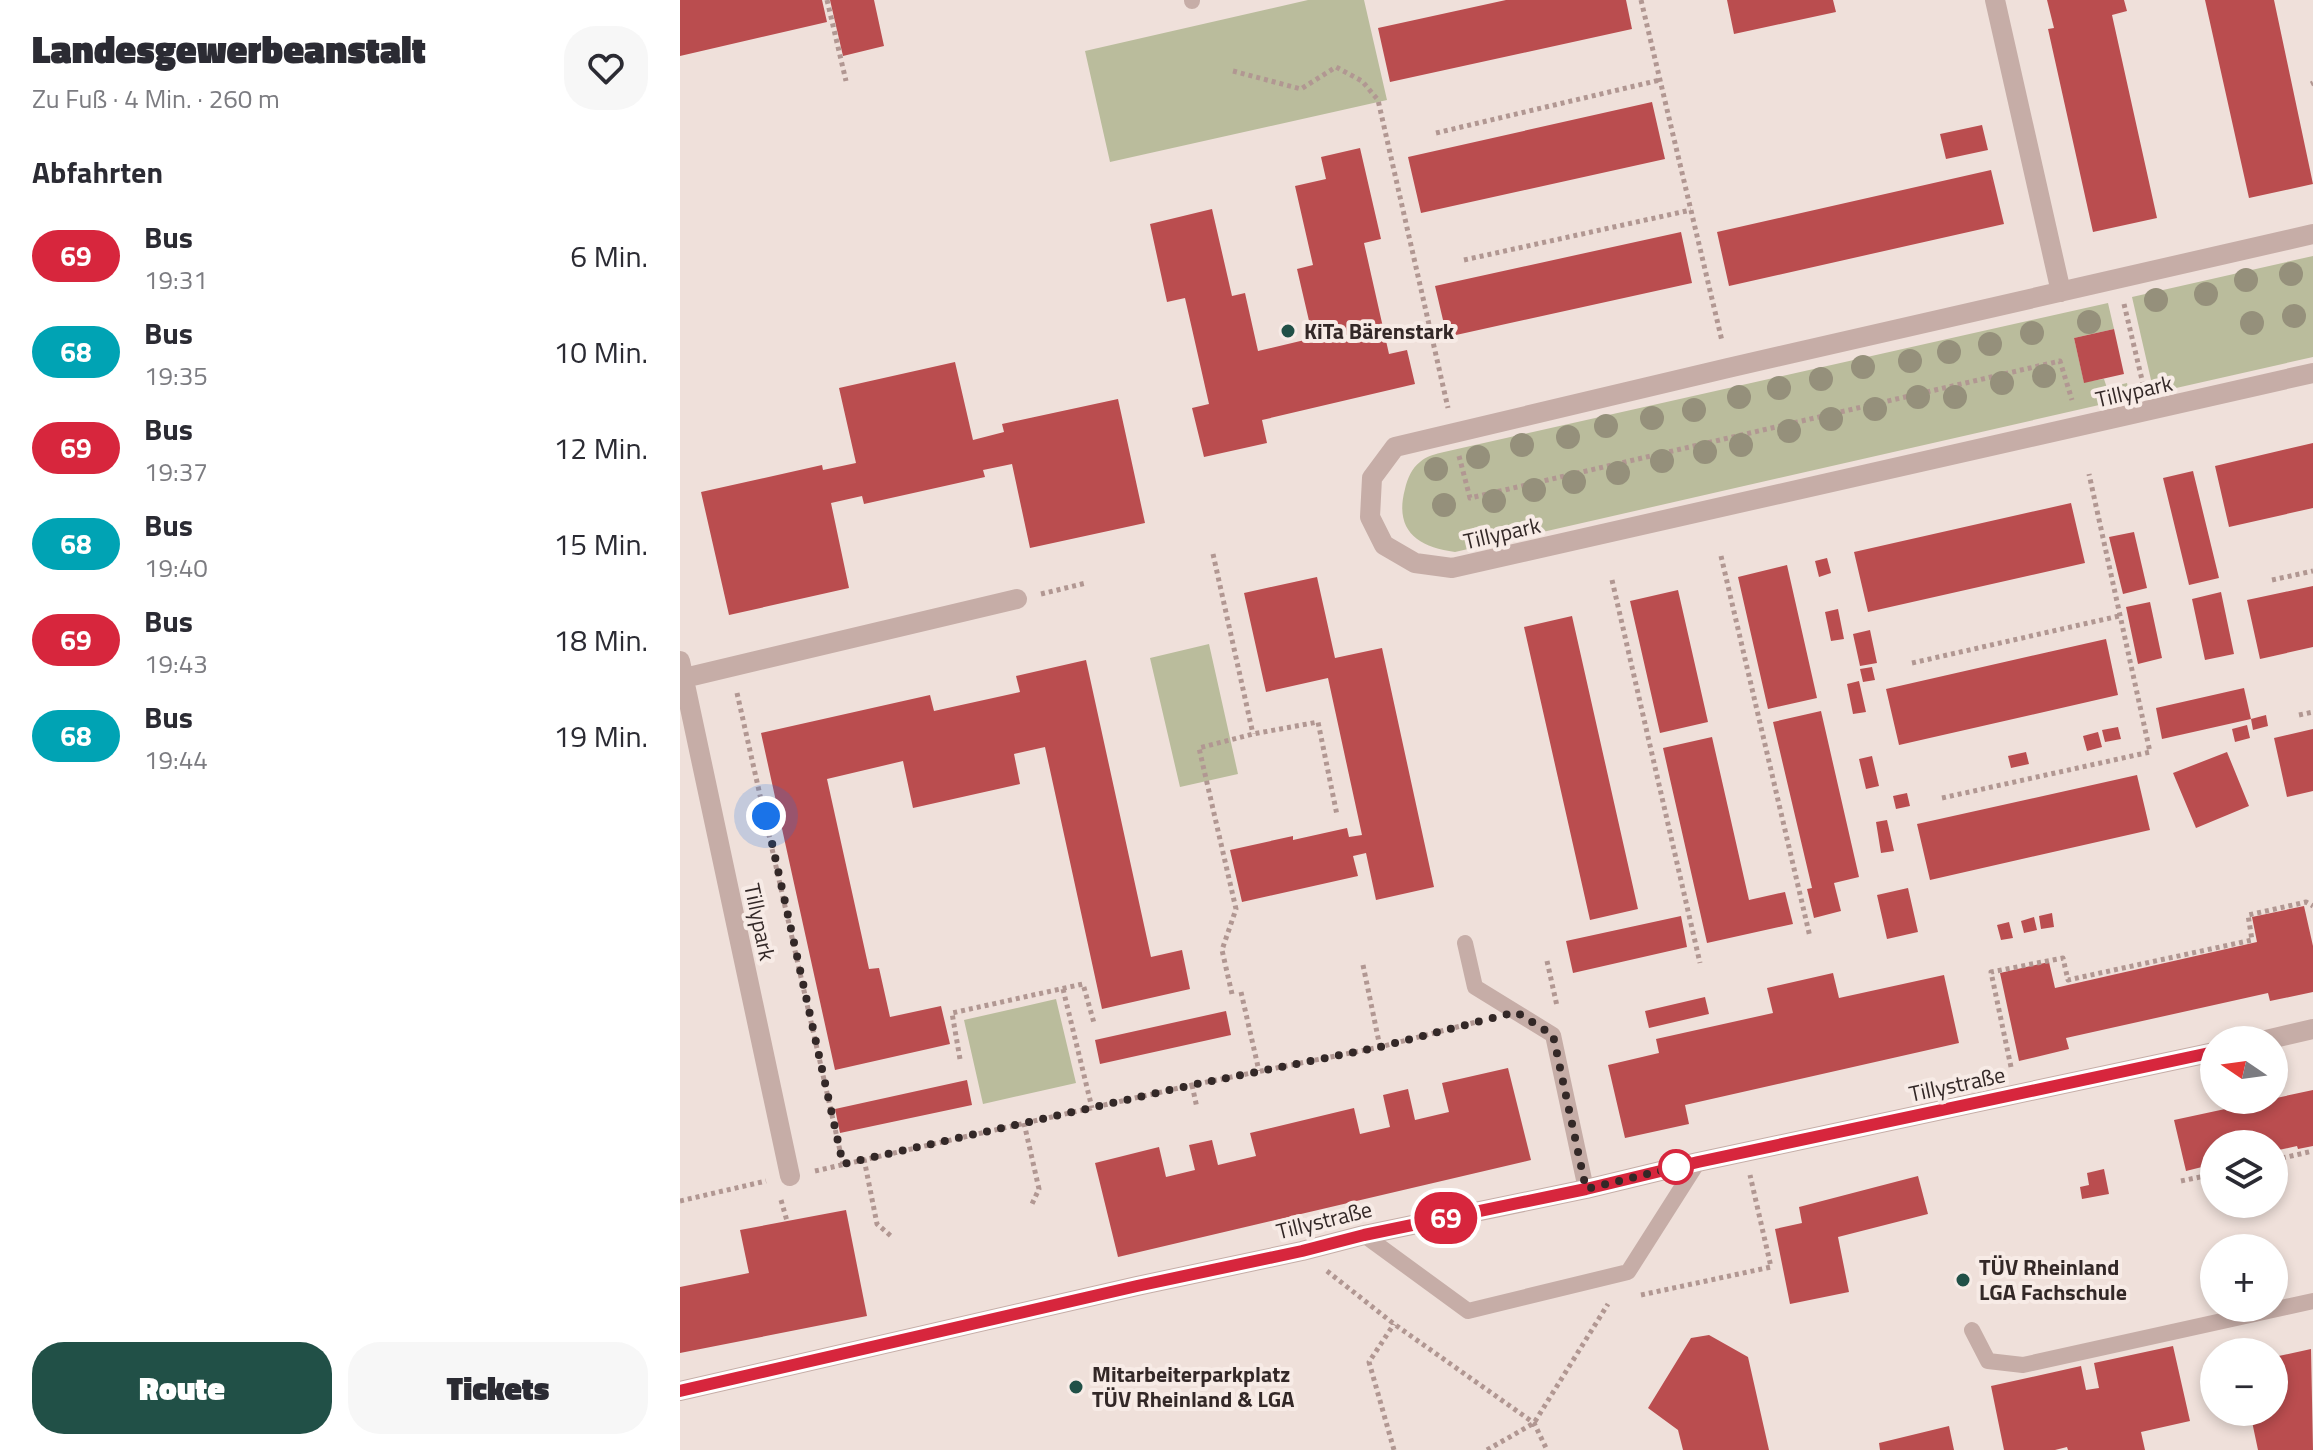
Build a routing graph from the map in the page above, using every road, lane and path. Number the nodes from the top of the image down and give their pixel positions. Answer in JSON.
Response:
{"nodes":[{"id":1,"x":827,"y":0,"type":"edge"},
{"id":2,"x":1641,"y":0,"type":"edge"},
{"id":3,"x":1995,"y":0,"type":"edge"},
{"id":4,"x":1233,"y":71,"type":"dead end"},
{"id":5,"x":1660,"y":80,"type":"junction"},
{"id":6,"x":846,"y":81,"type":"dead end"},
{"id":7,"x":1436,"y":133,"type":"dead end"},
{"id":8,"x":1691,"y":210,"type":"junction"},
{"id":9,"x":2313,"y":234,"type":"edge"},
{"id":10,"x":1464,"y":260,"type":"dead end"},
{"id":11,"x":2118,"y":279,"type":"junction"},
{"id":12,"x":2061,"y":292,"type":"junction"},
{"id":13,"x":1720,"y":331,"type":"dead end"},
{"id":14,"x":2313,"y":373,"type":"edge"},
{"id":15,"x":2149,"y":412,"type":"junction"},
{"id":16,"x":2081,"y":428,"type":"junction"},
{"id":17,"x":1454,"y":433,"type":"junction"},
{"id":18,"x":2089,"y":474,"type":"dead end"},
{"id":19,"x":1213,"y":554,"type":"dead end"},
{"id":20,"x":1721,"y":556,"type":"dead end"},
{"id":21,"x":2313,"y":571,"type":"edge"},
{"id":22,"x":1612,"y":580,"type":"dead end"},
{"id":23,"x":2272,"y":580,"type":"dead end"},
{"id":24,"x":1086,"y":583,"type":"dead end"},
{"id":25,"x":1017,"y":599,"type":"joint"},
{"id":26,"x":2119,"y":616,"type":"junction"},
{"id":27,"x":1912,"y":663,"type":"dead end"},
{"id":28,"x":731,"y":667,"type":"junction"},
{"id":29,"x":681,"y":672,"type":"edge"},
{"id":30,"x":2313,"y":712,"type":"edge"},
{"id":31,"x":2299,"y":715,"type":"dead end"},
{"id":32,"x":1253,"y":734,"type":"junction"},
{"id":33,"x":1942,"y":798,"type":"dead end"},
{"id":34,"x":1337,"y":815,"type":"dead end"},
{"id":35,"x":2313,"y":906,"type":"edge"},
{"id":36,"x":1810,"y":937,"type":"dead end"},
{"id":37,"x":1465,"y":943,"type":"dead end"},
{"id":38,"x":1547,"y":961,"type":"dead end"},
{"id":39,"x":1700,"y":963,"type":"dead end"},
{"id":40,"x":1363,"y":965,"type":"dead end"},
{"id":41,"x":1063,"y":989,"type":"junction"},
{"id":42,"x":1241,"y":992,"type":"dead end"},
{"id":43,"x":1232,"y":994,"type":"dead end"},
{"id":44,"x":1557,"y":1006,"type":"dead end"},
{"id":45,"x":1516,"y":1012,"type":"junction"},
{"id":46,"x":1094,"y":1023,"type":"dead end"},
{"id":47,"x":2313,"y":1029,"type":"edge"},
{"id":48,"x":2288,"y":1035,"type":"edge"},
{"id":49,"x":1380,"y":1047,"type":"junction"},
{"id":50,"x":2200,"y":1055,"type":"edge"},
{"id":51,"x":960,"y":1059,"type":"dead end"},
{"id":52,"x":1259,"y":1071,"type":"junction"},
{"id":53,"x":1192,"y":1085,"type":"junction"},
{"id":54,"x":2017,"y":1096,"type":"junction"},
{"id":55,"x":1092,"y":1108,"type":"junction"},
{"id":56,"x":1197,"y":1108,"type":"dead end"},
{"id":57,"x":1024,"y":1123,"type":"junction"},
{"id":58,"x":2313,"y":1151,"type":"edge"},
{"id":59,"x":1745,"y":1152,"type":"junction"},
{"id":60,"x":2288,"y":1157,"type":"edge"},
{"id":61,"x":864,"y":1159,"type":"junction"},
{"id":62,"x":1698,"y":1162,"type":"junction"},
{"id":63,"x":843,"y":1164,"type":"junction"},
{"id":64,"x":790,"y":1176,"type":"junction"},
{"id":65,"x":2200,"y":1177,"type":"edge"},
{"id":66,"x":2181,"y":1181,"type":"dead end"},
{"id":67,"x":1586,"y":1189,"type":"junction"},
{"id":68,"x":680,"y":1201,"type":"edge"},
{"id":69,"x":1032,"y":1204,"type":"dead end"},
{"id":70,"x":1364,"y":1235,"type":"junction"},
{"id":71,"x":891,"y":1236,"type":"dead end"},
{"id":72,"x":1302,"y":1251,"type":"junction"},
{"id":73,"x":1628,"y":1272,"type":"junction"},
{"id":74,"x":1639,"y":1295,"type":"dead end"},
{"id":75,"x":2313,"y":1301,"type":"edge"},
{"id":76,"x":1394,"y":1324,"type":"junction"},
{"id":77,"x":1972,"y":1330,"type":"dead end"},
{"id":78,"x":680,"y":1391,"type":"edge"},
{"id":79,"x":1534,"y":1423,"type":"junction"},
{"id":80,"x":1394,"y":1450,"type":"edge"},
{"id":81,"x":1487,"y":1450,"type":"edge"},
{"id":82,"x":1547,"y":1450,"type":"edge"}],
"edges":[{"from":1,"to":6,"type":"path"},
{"from":2,"to":5,"type":"path"},
{"from":3,"to":12,"type":"street"},
{"from":4,"to":17,"type":"path"},
{"from":5,"to":7,"type":"path"},
{"from":5,"to":8,"type":"path"},
{"from":8,"to":10,"type":"path"},
{"from":8,"to":13,"type":"path"},
{"from":9,"to":11,"type":"street","name":"Tillypark"},
{"from":11,"to":12,"type":"street","name":"Tillypark"},
{"from":11,"to":15,"type":"path"},
{"from":12,"to":17,"type":"street","name":"Tillypark"},
{"from":14,"to":15,"type":"street","name":"Tillypark"},
{"from":15,"to":16,"type":"street","name":"Tillypark"},
{"from":16,"to":17,"type":"path"},
{"from":16,"to":17,"type":"street","name":"Tillypark"},
{"from":18,"to":26,"type":"path"},
{"from":19,"to":32,"type":"path"},
{"from":20,"to":36,"type":"path"},
{"from":21,"to":23,"type":"path"},
{"from":22,"to":39,"type":"path"},
{"from":24,"to":25,"type":"path"},
{"from":25,"to":28,"type":"street","name":"Tillypark"},
{"from":26,"to":27,"type":"path"},
{"from":26,"to":33,"type":"path"},
{"from":28,"to":29,"type":"street","name":"Tillypark"},
{"from":28,"to":63,"type":"path"},
{"from":29,"to":64,"type":"street","name":"Tillypark"},
{"from":30,"to":31,"type":"path"},
{"from":32,"to":34,"type":"path"},
{"from":32,"to":43,"type":"path"},
{"from":35,"to":54,"type":"path"},
{"from":37,"to":45,"type":"lane"},
{"from":38,"to":44,"type":"path"},
{"from":40,"to":49,"type":"path"},
{"from":41,"to":46,"type":"path"},
{"from":41,"to":51,"type":"path"},
{"from":41,"to":55,"type":"path"},
{"from":42,"to":52,"type":"path"},
{"from":45,"to":49,"type":"path"},
{"from":45,"to":67,"type":"lane"},
{"from":47,"to":48,"type":"street"},
{"from":49,"to":52,"type":"path"},
{"from":50,"to":54,"type":"street","name":"Tillystraße"},
{"from":52,"to":53,"type":"path"},
{"from":53,"to":55,"type":"path"},
{"from":53,"to":56,"type":"path"},
{"from":54,"to":59,"type":"street","name":"Tillystraße"},
{"from":55,"to":57,"type":"path"},
{"from":57,"to":61,"type":"path"},
{"from":57,"to":69,"type":"path"},
{"from":58,"to":60,"type":"path"},
{"from":59,"to":62,"type":"street","name":"Tillystraße"},
{"from":59,"to":74,"type":"path"},
{"from":61,"to":63,"type":"path"},
{"from":61,"to":71,"type":"path"},
{"from":62,"to":67,"type":"street","name":"Tillystraße"},
{"from":62,"to":73,"type":"lane"},
{"from":63,"to":64,"type":"path"},
{"from":64,"to":68,"type":"path"},
{"from":65,"to":66,"type":"path"},
{"from":67,"to":70,"type":"street","name":"Tillystraße"},
{"from":70,"to":72,"type":"street","name":"Tillystraße"},
{"from":70,"to":73,"type":"lane"},
{"from":72,"to":76,"type":"path"},
{"from":72,"to":78,"type":"street","name":"Tillystraße"},
{"from":73,"to":79,"type":"path"},
{"from":75,"to":77,"type":"lane"},
{"from":76,"to":79,"type":"path"},
{"from":76,"to":80,"type":"path"},
{"from":79,"to":81,"type":"path"},
{"from":79,"to":82,"type":"path"}]}
